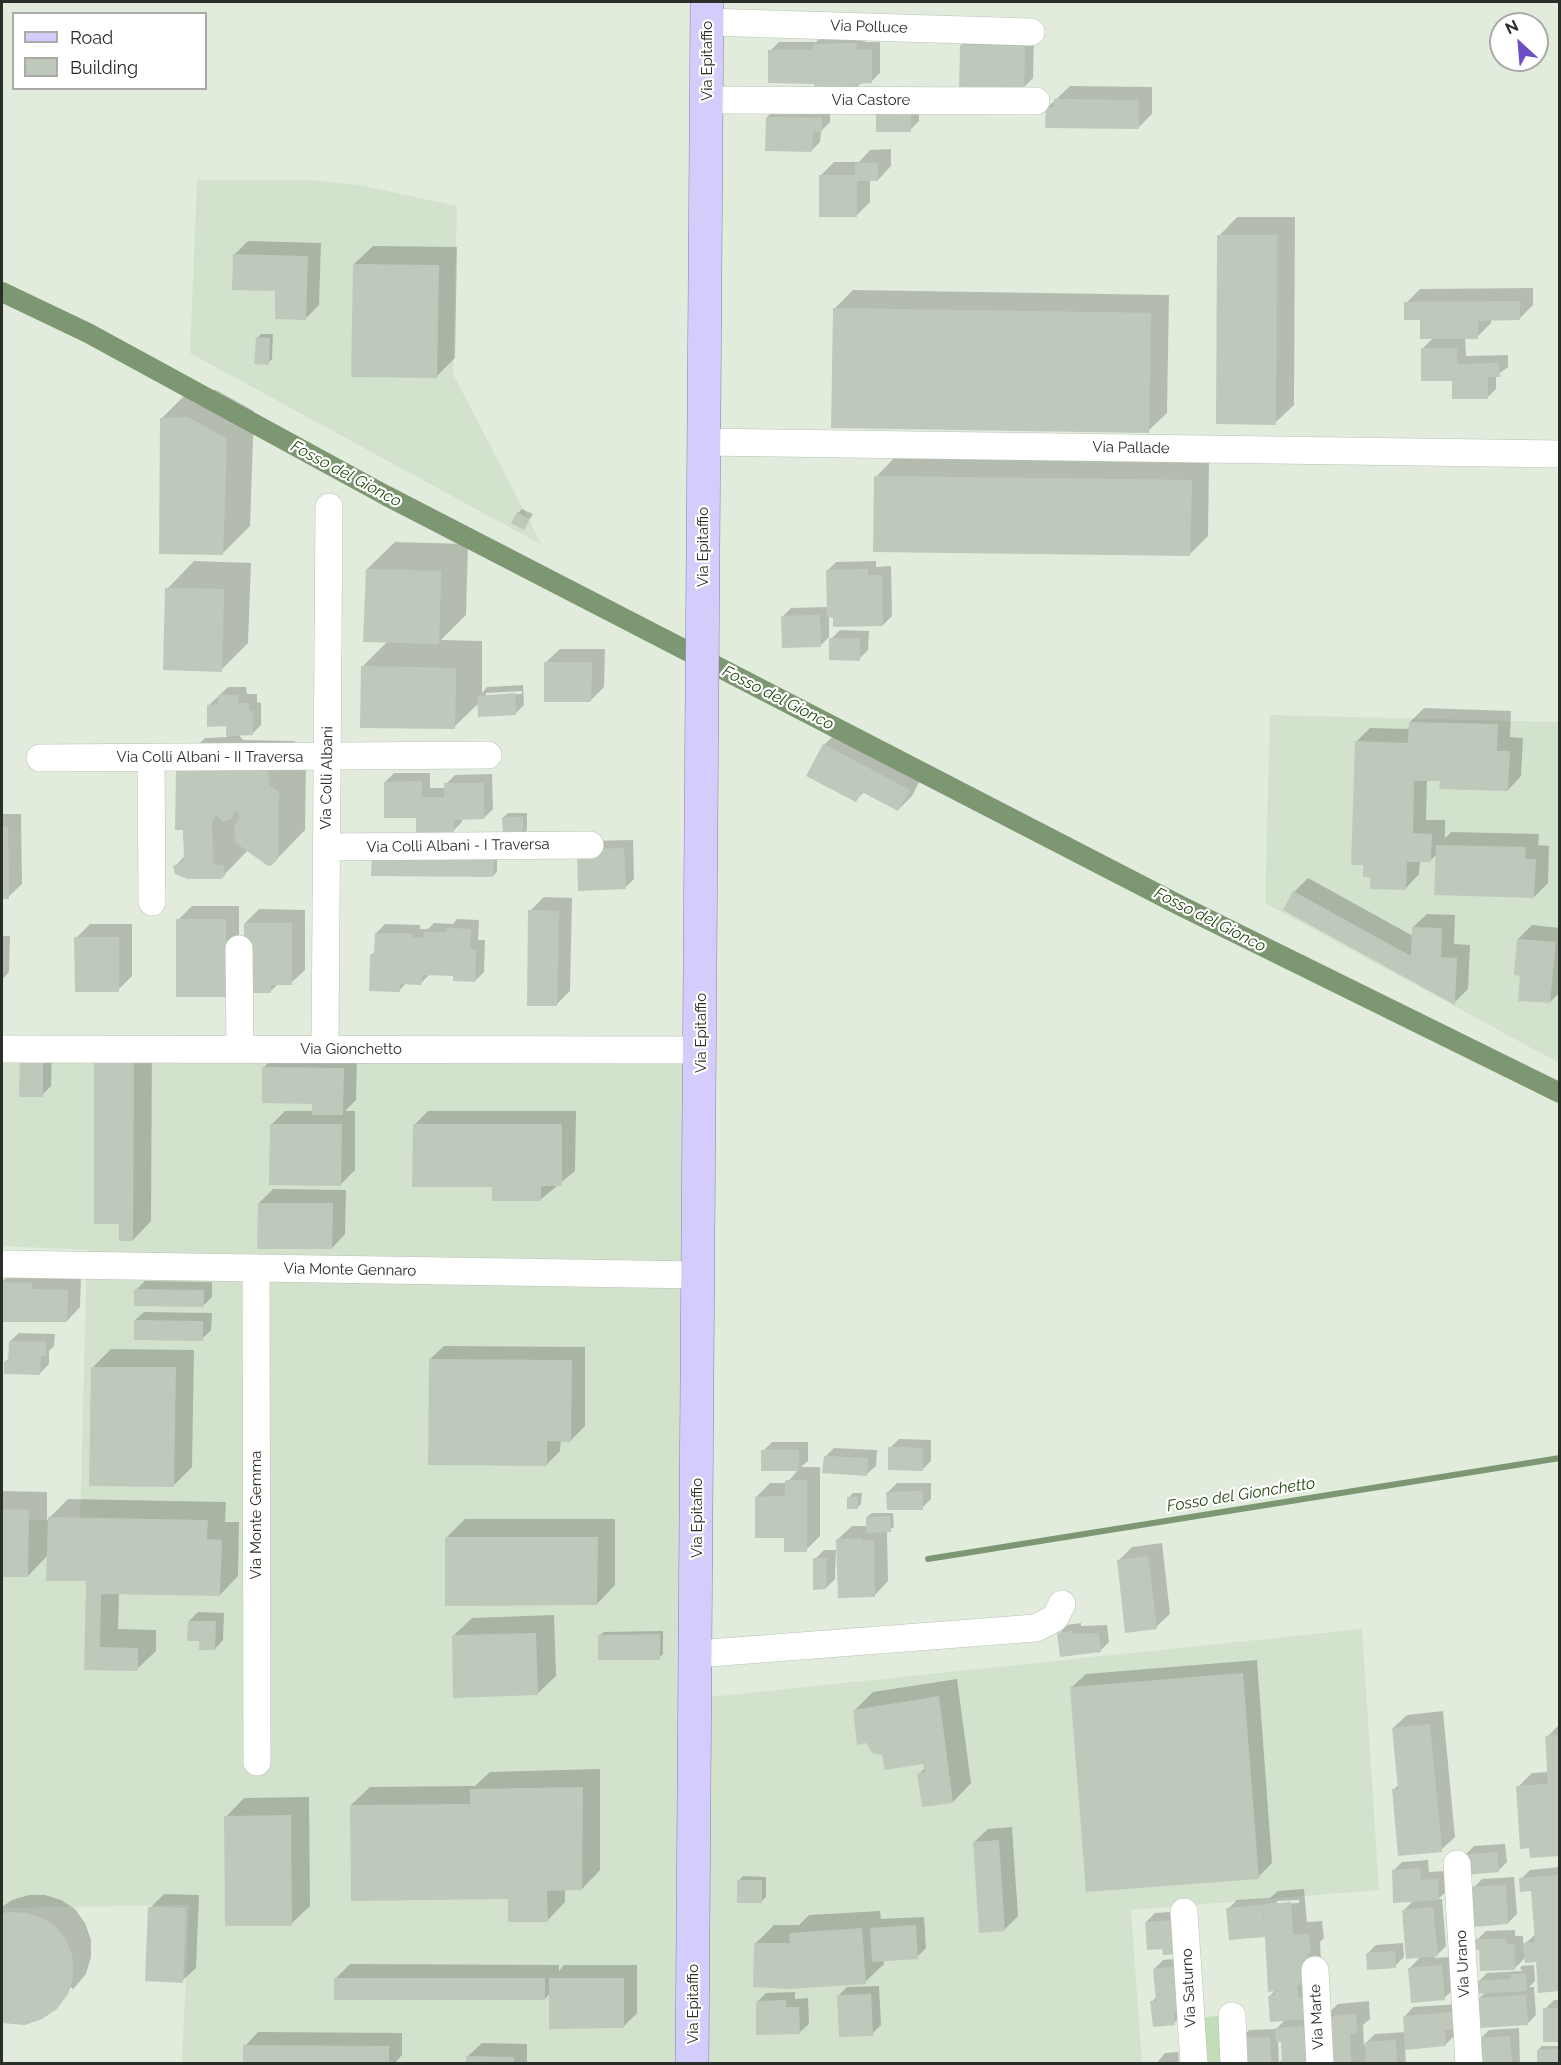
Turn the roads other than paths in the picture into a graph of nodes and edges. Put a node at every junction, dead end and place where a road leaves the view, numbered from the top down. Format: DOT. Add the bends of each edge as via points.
graph roads {
  1 [pos="707,12"];
  2 [pos="1031,32"];
  3 [pos="706,100"];
  4 [pos="1036,101"];
  5 [pos="703,442"];
  6 [pos="1560,454"];
  7 [pos="329,507"];
  8 [pos="488,755"];
  9 [pos="328,756"];
  10 [pos="151,757"];
  11 [pos="40,758"];
  12 [pos="590,845"];
  13 [pos="326,847"];
  14 [pos="152,902"];
  15 [pos="240,949"];
  16 [pos="2,1049"];
  17 [pos="240,1049"];
  18 [pos="325,1049"];
  19 [pos="701,1050"];
  20 [pos="2,1264"];
  21 [pos="256,1268"];
  22 [pos="699,1275"];
  23 [pos="1062,1604"];
  24 [pos="696,1654"];
  25 [pos="257,1762"];
  26 [pos="1457,1864"];
  27 [pos="1184,1912"];
  28 [pos="1315,1970"];
  29 [pos="1233,2016"];
  30 [pos="692,2064"];
  31 [pos="1194,2064"];
  32 [pos="1234,2064"];
  33 [pos="1320,2064"];
  34 [pos="1469,2064"];
  1 -- 2 [label="street, Via Polluce"];
  1 -- 3 [label="main road, Via Epitaffio"];
  3 -- 4 [label="street, Via Castore"];
  3 -- 5 [label="main road, Via Epitaffio"];
  5 -- 6 [label="street, Via Pallade"];
  5 -- 19 [label="main road, Via Epitaffio"];
  7 -- 9 [label="street, Via Colli Albani"];
  8 -- 9 [label="street, Via Colli Albani - II Traversa"];
  9 -- 10 [label="street, Via Colli Albani - II Traversa"];
  9 -- 13 [label="street, Via Colli Albani"];
  10 -- 11 [label="street, Via Colli Albani - II Traversa"];
  10 -- 14 [label="street"];
  12 -- 13 [label="street, Via Colli Albani - I Traversa"];
  13 -- 18 [label="street, Via Colli Albani"];
  15 -- 17 [label="street"];
  16 -- 17 [label="street, Via Gionchetto"];
  17 -- 18 [label="street, Via Gionchetto"];
  18 -- 19 [label="street, Via Gionchetto"];
  19 -- 22 [label="main road, Via Epitaffio"];
  20 -- 21 [label="street, Via Monte Gennaro"];
  21 -- 22 [label="street, Via Monte Gennaro"];
  21 -- 25 [label="street, Via Monte Gemma"];
  22 -- 24 [label="main road, Via Epitaffio"];
  23 -- 24 [label="street" via="1055,1618 1036,1628"];
  24 -- 30 [label="main road, Via Epitaffio"];
  26 -- 34 [label="street, Via Urano"];
  27 -- 31 [label="street, Via Saturno"];
  28 -- 33 [label="street, Via Marte"];
  29 -- 32 [label="street"];
}
